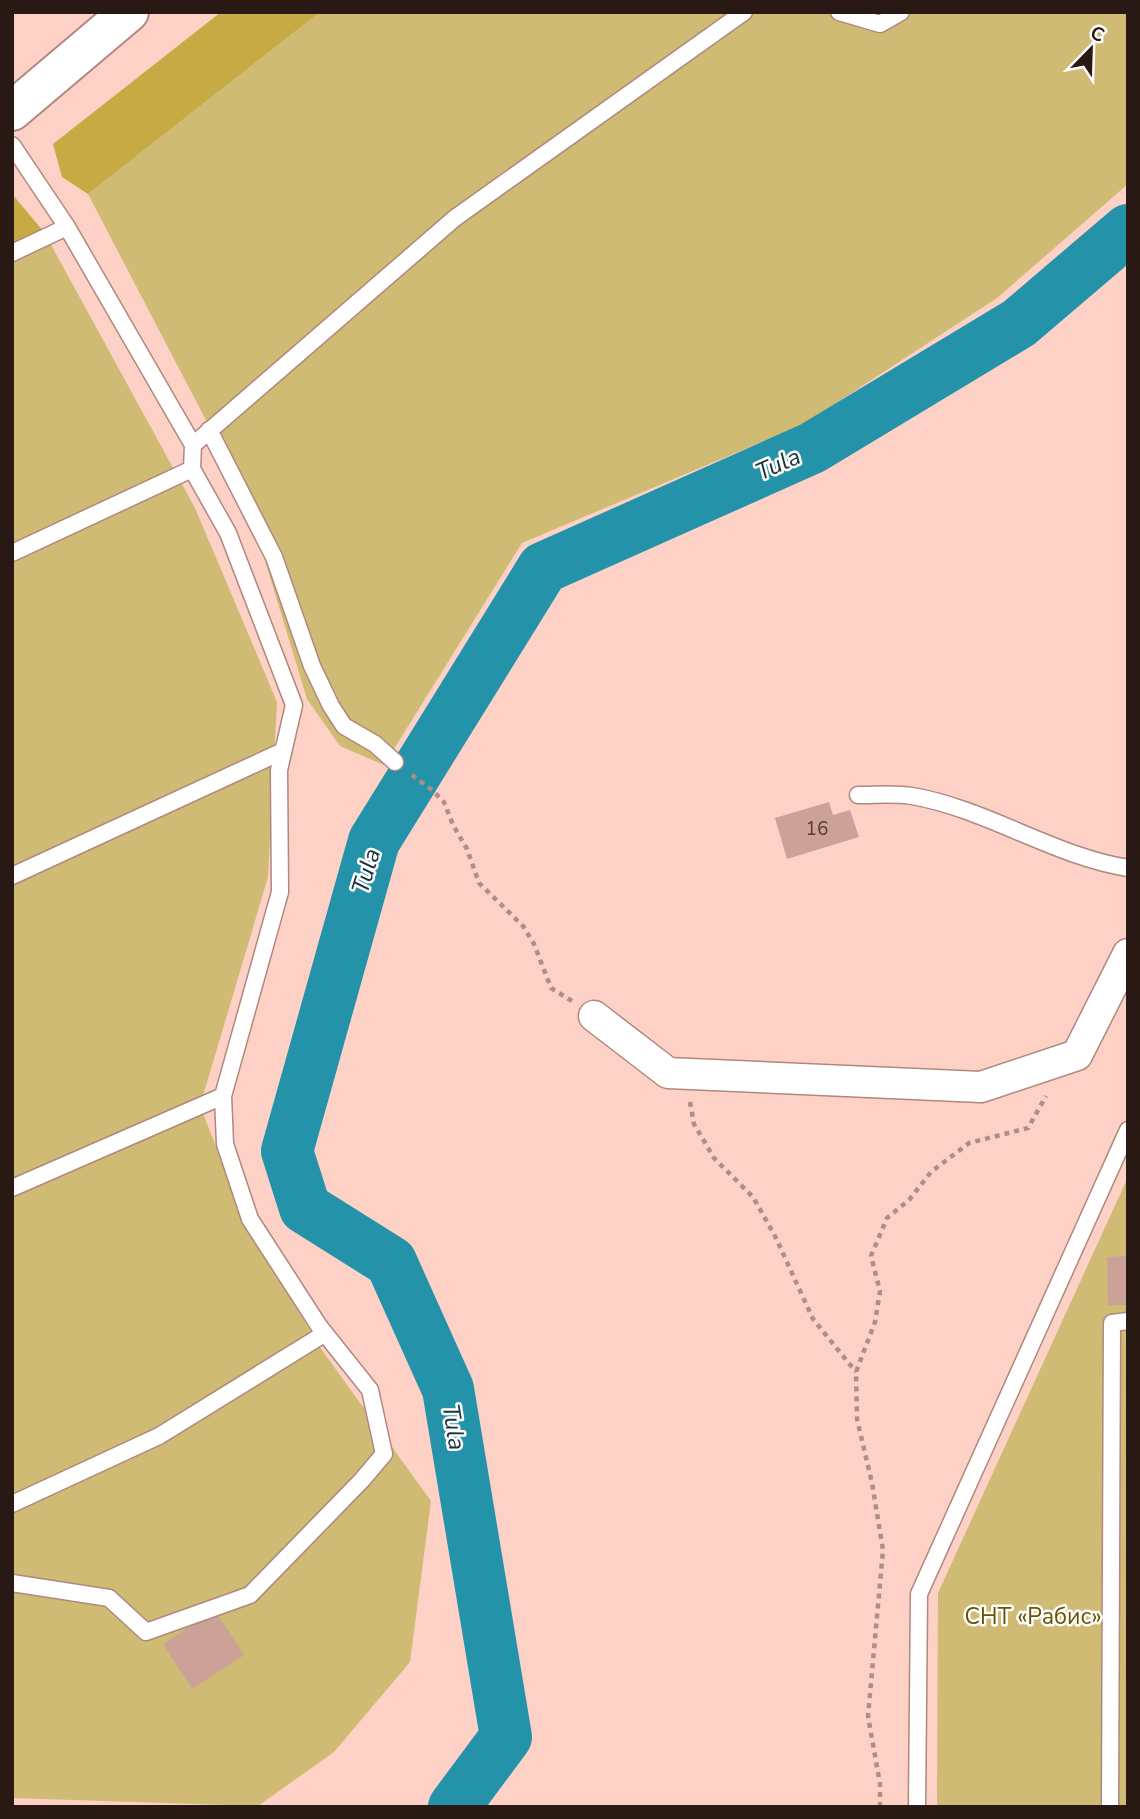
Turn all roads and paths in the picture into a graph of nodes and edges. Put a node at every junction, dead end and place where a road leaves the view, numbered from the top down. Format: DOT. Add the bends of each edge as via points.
graph roads {
  1 [pos="129,12"];
  2 [pos="744,12"];
  3 [pos="839,12"];
  4 [pos="901,12"];
  5 [pos="12,111"];
  6 [pos="12,145"];
  7 [pos="67,227"];
  8 [pos="12,253"];
  9 [pos="209,430"];
  10 [pos="193,445"];
  11 [pos="192,469"];
  12 [pos="12,553"];
  13 [pos="284,751"];
  14 [pos="395,762"];
  15 [pos="432,790"];
  16 [pos="858,795"];
  17 [pos="1128,869"];
  18 [pos="12,876"];
  19 [pos="1128,954"];
  20 [pos="594,1016"];
  21 [pos="1077,1055"];
  22 [pos="684,1073"];
  23 [pos="223,1096"];
  24 [pos="1128,1130"];
  25 [pos="12,1188"];
  26 [pos="1128,1321"];
  27 [pos="324,1334"];
  28 [pos="856,1372"];
  29 [pos="12,1504"];
  30 [pos="12,1583"];
  31 [pos="880,1807"];
  32 [pos="917,1807"];
  33 [pos="1110,1807"];
  1 -- 5 [label="highway"];
  2 -- 9 [label="lane" via="455,218"];
  3 -- 4 [label="lane" via="880,24"];
  6 -- 7 [label="lane"];
  7 -- 8 [label="lane"];
  7 -- 10 [label="lane"];
  9 -- 10 [label="lane"];
  9 -- 14 [label="lane" via="274,557 331,706 344,726"];
  10 -- 11 [label="lane"];
  11 -- 12 [label="lane"];
  11 -- 13 [label="lane" via="228,533 294,705"];
  13 -- 18 [label="lane"];
  13 -- 23 [label="lane" via="279,770 280,892"];
  15 -- 20 [label="path" via="444,802 479,883 523,926 534,944 551,988"];
  16 -- 17 [label="lane" via="909,795 939,802 1095,862"];
  19 -- 21 [label="street"];
  20 -- 22 [label="street" via="668,1073"];
  21 -- 22 [label="street" via="981,1087"];
  21 -- 28 [label="path" via="1049,1090 1028,1128 969,1143 931,1172 887,1218 871,1256 880,1291 875,1322"];
  22 -- 28 [label="path" via="694,1124 714,1158 753,1197 813,1319"];
  23 -- 25 [label="lane"];
  23 -- 27 [label="lane" via="225,1144 250,1219"];
  24 -- 32 [label="lane" via="919,1594"];
  26 -- 33 [label="lane" via="1112,1323"];
  27 -- 29 [label="lane" via="159,1436"];
  27 -- 30 [label="lane" via="369,1390 384,1454 250,1595 146,1632 109,1598"];
  28 -- 31 [label="path" via="857,1419 883,1550 868,1716"];
}
